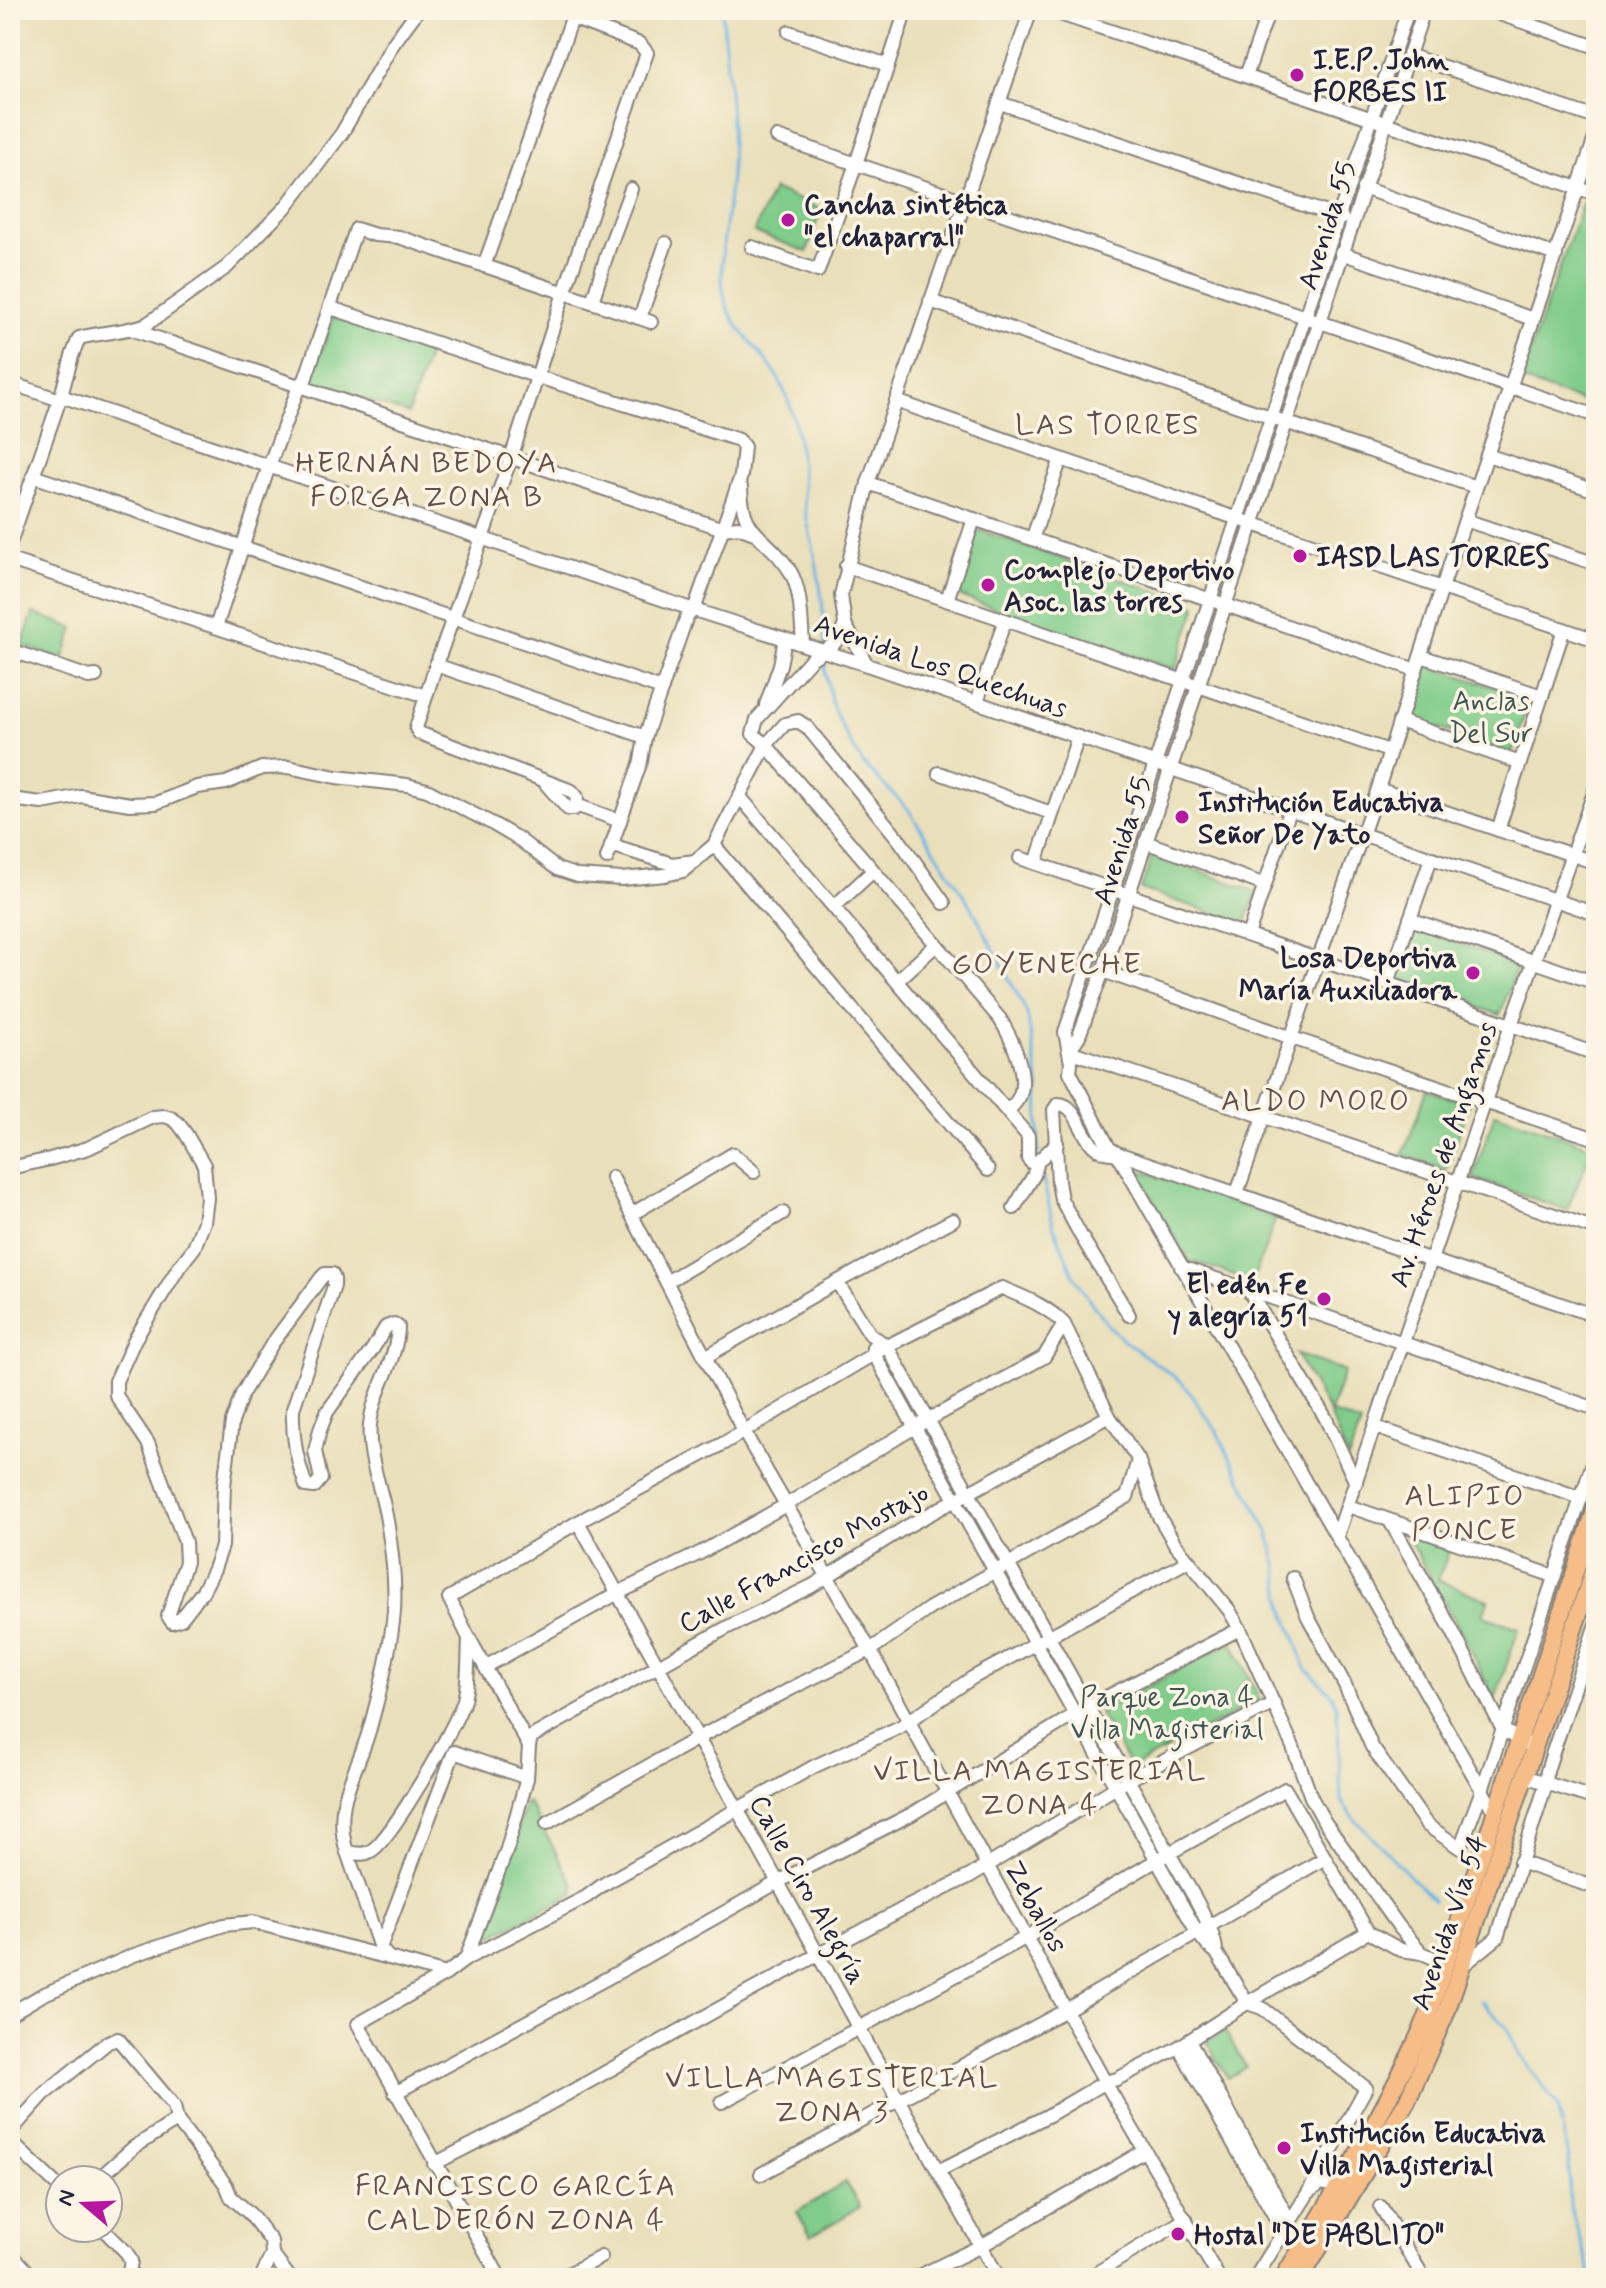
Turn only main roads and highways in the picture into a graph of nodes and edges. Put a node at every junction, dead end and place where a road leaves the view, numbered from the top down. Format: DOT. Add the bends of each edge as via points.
graph roads {
  1 [pos="1596,1508"];
  2 [pos="1596,1562"];
  3 [pos="1526,1744"];
  4 [pos="1453,1965"];
  5 [pos="1283,2278"];
  6 [pos="1301,2278"];
  1 -- 3 [label="main road, Avenida Vía 54"];
  2 -- 3 [label="main road, Avenida Vía 54"];
  3 -- 4 [label="main road, Avenida Vía 54" via="1495,1813"];
  3 -- 4 [label="main road, Avenida Vía 54" via="1524,1776"];
  4 -- 5 [label="main road, Avenida Vía 54" via="1384,2109"];
  4 -- 6 [label="main road, Avenida Vía 54" via="1446,2013 1407,2101"];
}
